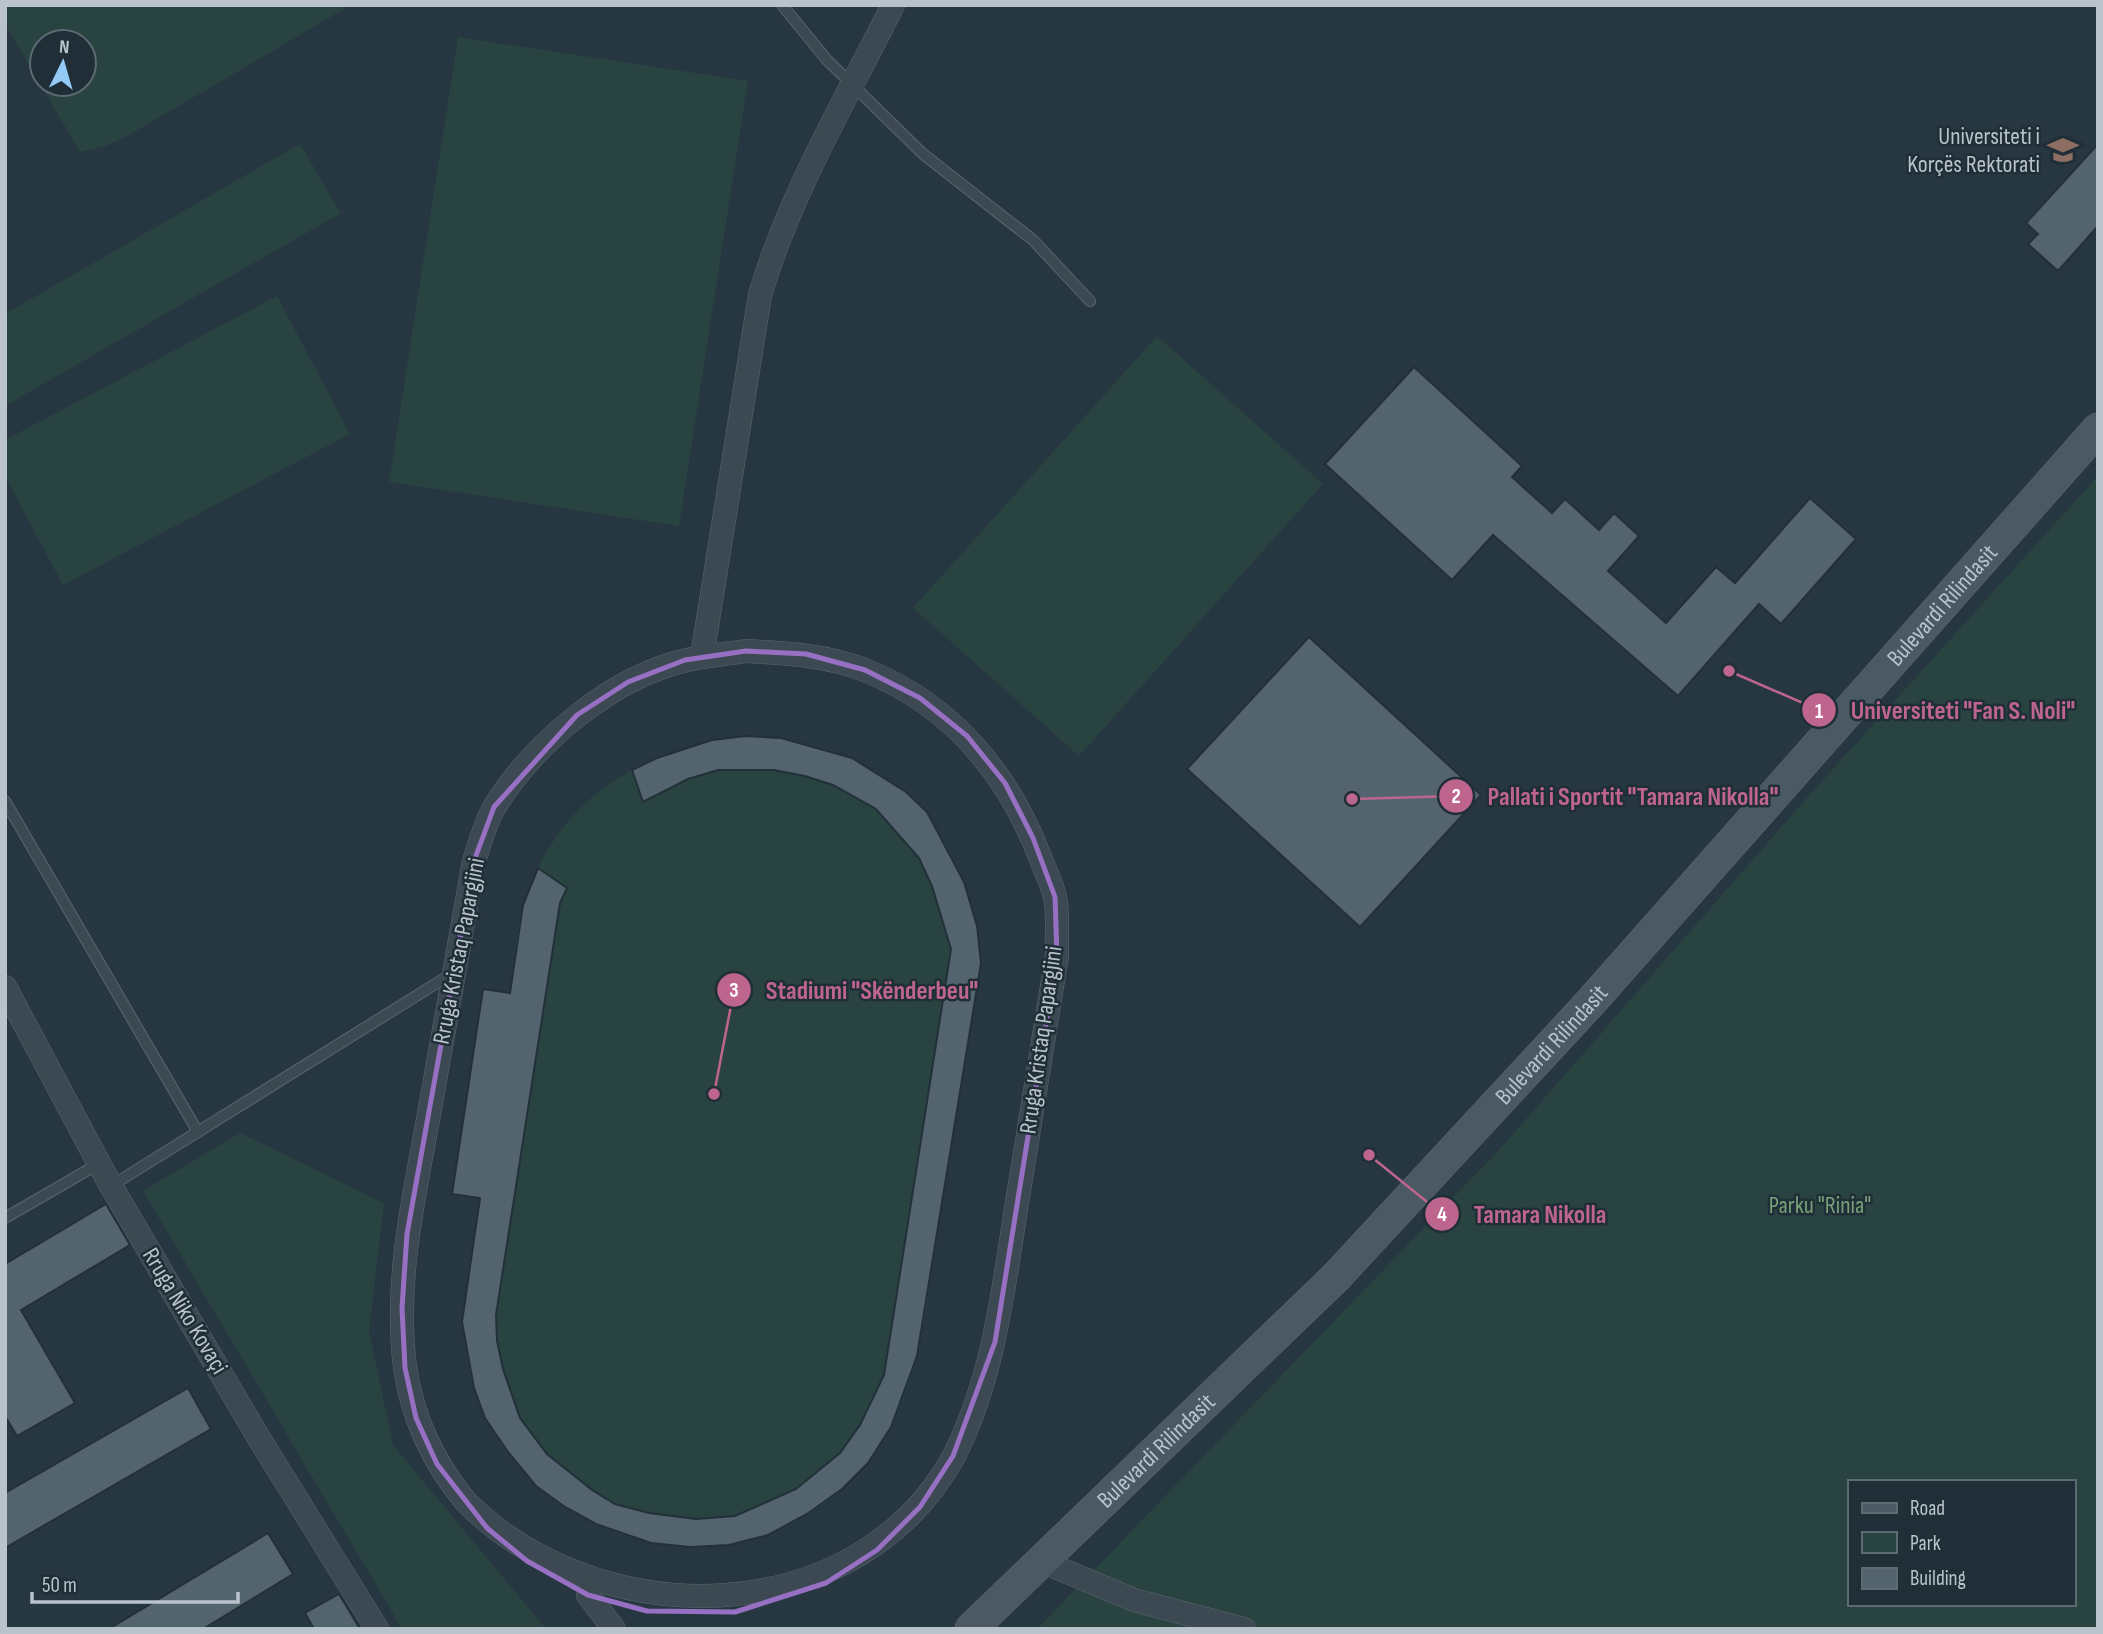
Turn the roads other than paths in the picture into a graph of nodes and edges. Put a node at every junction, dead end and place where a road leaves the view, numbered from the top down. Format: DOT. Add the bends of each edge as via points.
graph roads {
  1 [pos="782,5"];
  2 [pos="893,5"];
  3 [pos="853,85"];
  4 [pos="1090,301"];
  5 [pos="2098,429"];
  6 [pos="702,657"];
  7 [pos="5,801"];
  8 [pos="454,972"];
  9 [pos="5,987"];
  10 [pos="198,1132"];
  11 [pos="100,1163"];
  12 [pos="111,1186"];
  13 [pos="5,1217"];
  14 [pos="1041,1561"];
  15 [pos="589,1595"];
  16 [pos="1235,1627"];
  17 [pos="377,1629"];
  18 [pos="614,1629"];
  19 [pos="971,1629"];
  1 -- 3 [label="lane"];
  2 -- 3 [label="street"];
  3 -- 4 [label="lane" via="923,154 1033,240"];
  3 -- 6 [label="street" via="794,201 760,295"];
  5 -- 14 [label="main road, Bulevardi Rilindasit" via="1597,995 1337,1276"];
  6 -- 8 [label="street, Rruga Kristaq Papargjini" via="628,682 577,715 494,807 474,861"];
  6 -- 15 [label="street, Rruga Kristaq Papargjini" via="746,651 806,654 865,670 920,698 967,736 1005,783 1033,838 1055,897 1057,956 995,1342 953,1456 920,1507 877,1550 826,1583 769,1605 730,1615 648,1611"];
  7 -- 10 [label="lane"];
  8 -- 10 [label="lane"];
  8 -- 15 [label="street, Rruga Kristaq Papargjini" via="407,1234 402,1308 405,1368 416,1418 437,1464 464,1500 487,1528 527,1561"];
  9 -- 11 [label="street, Rruga Niko Kovaçi"];
  10 -- 12 [label="lane"];
  11 -- 12 [label="street, Rruga Niko Kovaçi"];
  11 -- 13 [label="lane"];
  12 -- 17 [label="street, Rruga Niko Kovaçi"];
  14 -- 16 [label="street" via="1134,1600"];
  14 -- 19 [label="main road, Bulevardi Rilindasit"];
  15 -- 18 [label="street, Rruga Kristaq Papargjini"];
}
